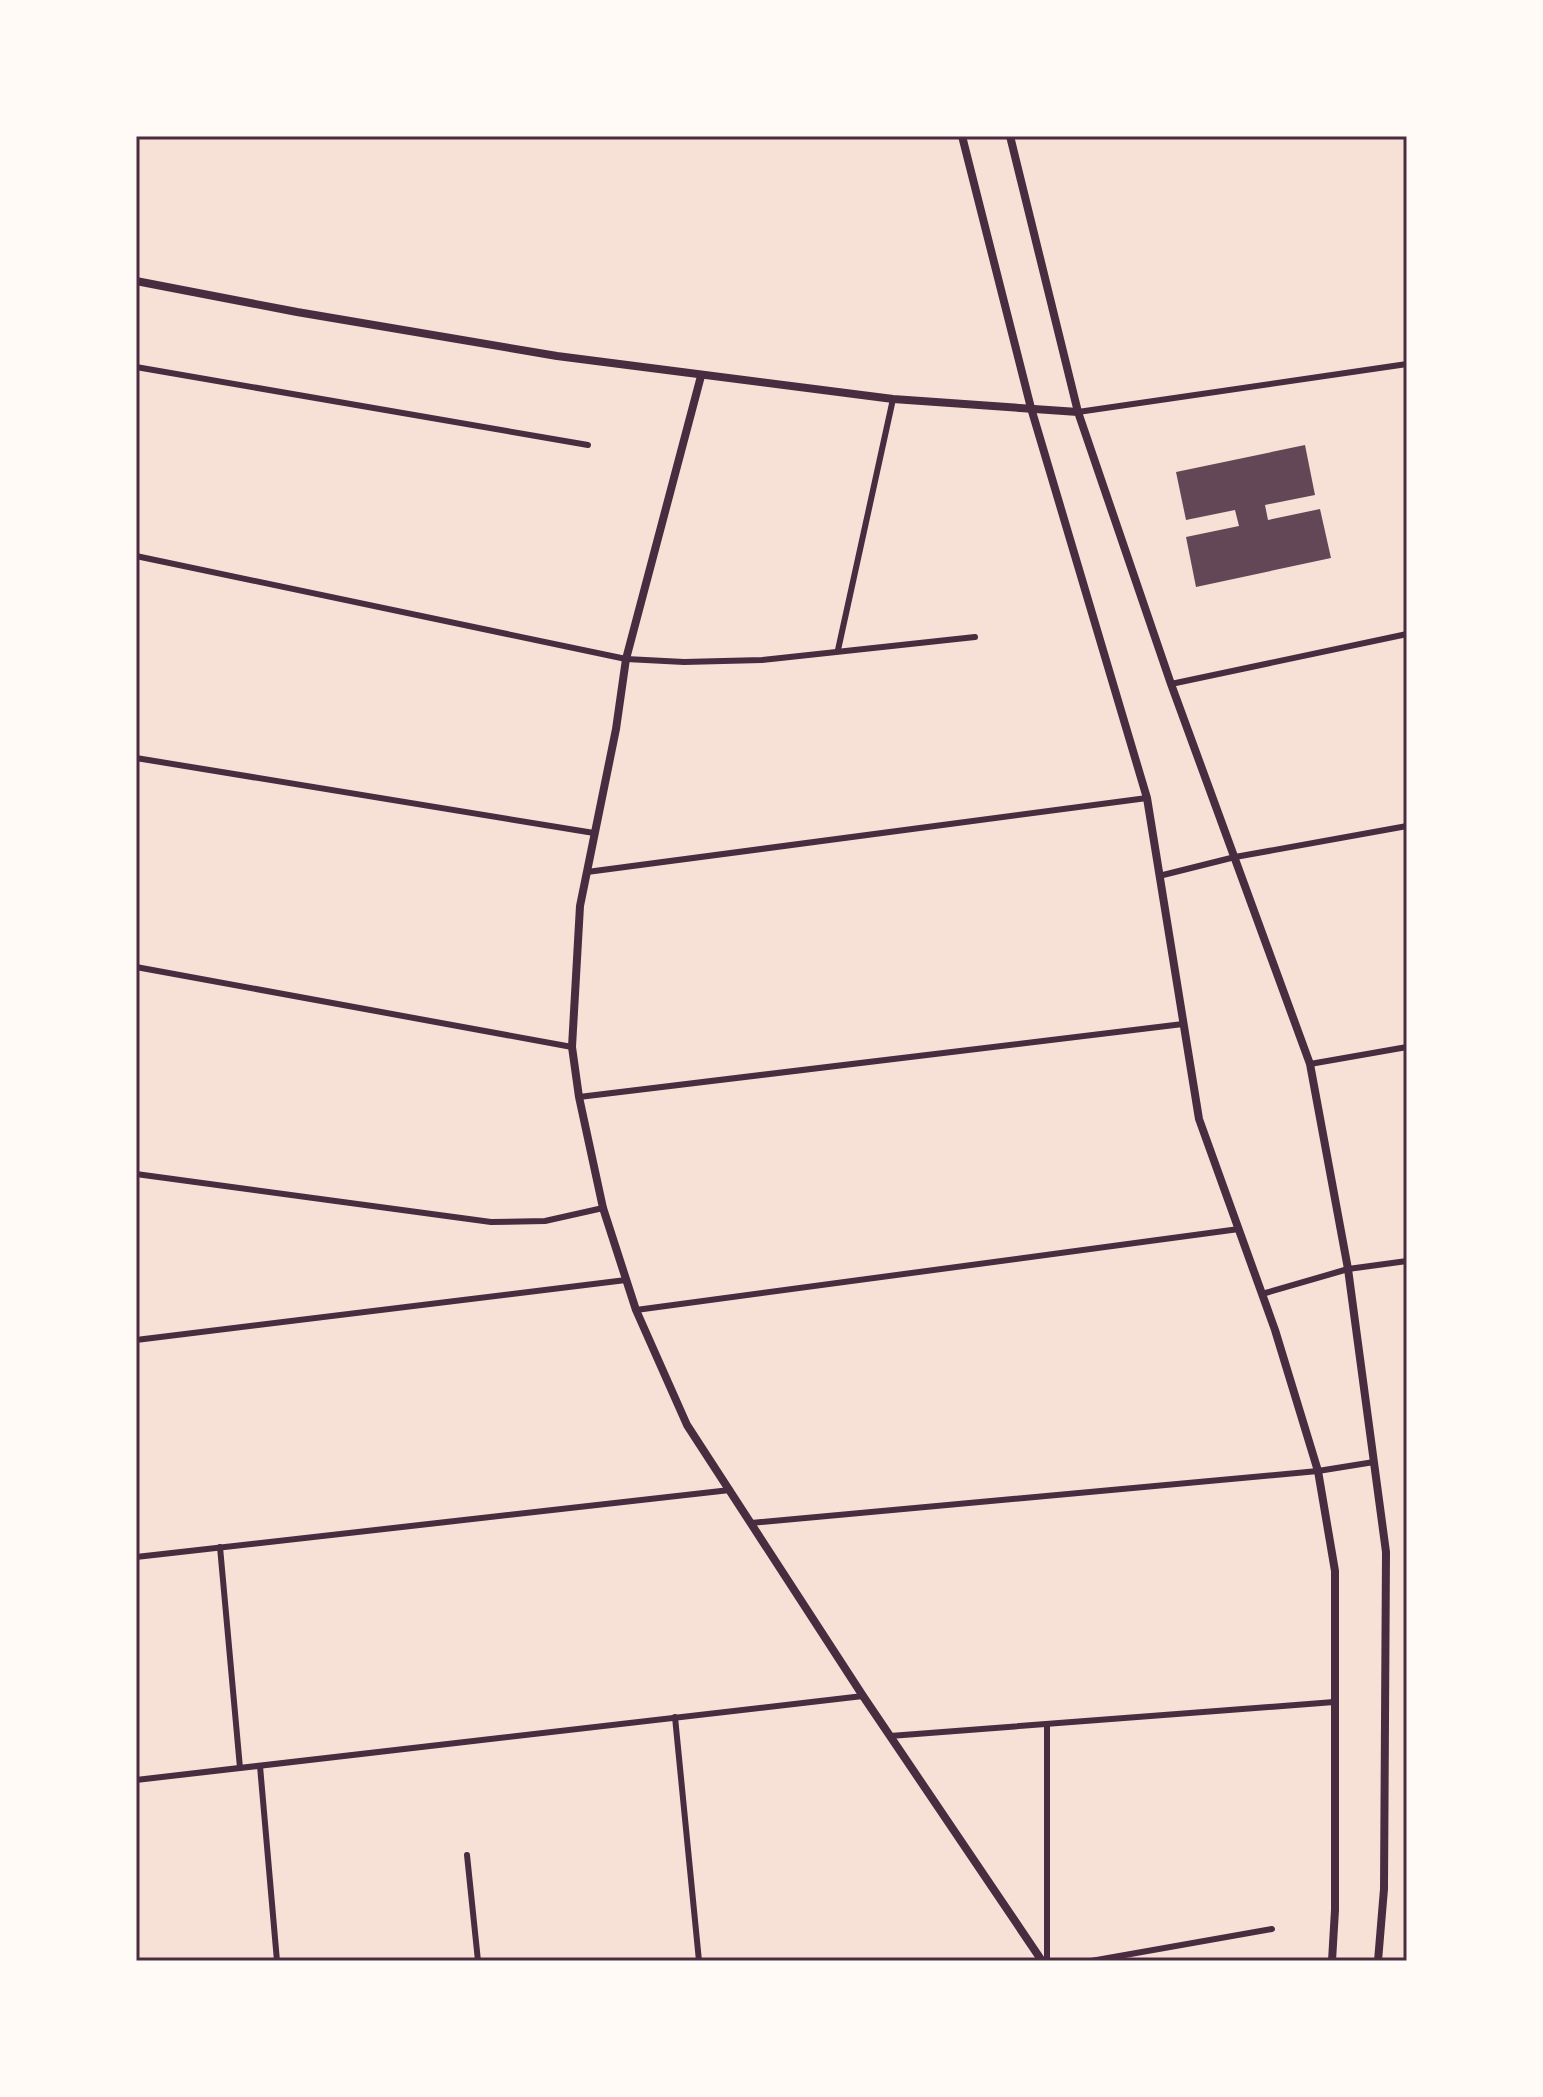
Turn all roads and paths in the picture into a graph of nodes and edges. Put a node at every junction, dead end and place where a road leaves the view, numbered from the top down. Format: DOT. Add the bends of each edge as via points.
graph roads {
  1 [pos="962,136"];
  2 [pos="1010,136"];
  3 [pos="136,281"];
  4 [pos="1407,364"];
  5 [pos="136,367"];
  6 [pos="701,376"];
  7 [pos="893,399"];
  8 [pos="1031,408"];
  9 [pos="1078,412"];
  10 [pos="588,445"];
  11 [pos="136,556"];
  12 [pos="1407,634"];
  13 [pos="975,637"];
  14 [pos="838,650"];
  15 [pos="626,659"];
  16 [pos="1171,684"];
  17 [pos="136,758"];
  18 [pos="1147,798"];
  19 [pos="1407,826"];
  20 [pos="594,833"];
  21 [pos="1235,857"];
  22 [pos="587,872"];
  23 [pos="1159,876"];
  24 [pos="136,967"];
  25 [pos="1183,1024"];
  26 [pos="572,1047"];
  27 [pos="1407,1047"];
  28 [pos="1310,1064"];
  29 [pos="579,1097"];
  30 [pos="136,1174"];
  31 [pos="603,1208"];
  32 [pos="1239,1229"];
  33 [pos="1407,1261"];
  34 [pos="1348,1269"];
  35 [pos="626,1280"];
  36 [pos="1262,1294"];
  37 [pos="636,1310"];
  38 [pos="136,1340"];
  39 [pos="1374,1462"];
  40 [pos="1318,1471"];
  41 [pos="730,1490"];
  42 [pos="751,1523"];
  43 [pos="220,1547"];
  44 [pos="136,1557"];
  45 [pos="863,1696"];
  46 [pos="1334,1702"];
  47 [pos="675,1717"];
  48 [pos="1047,1724"];
  49 [pos="890,1736"];
  50 [pos="260,1766"];
  51 [pos="240,1768"];
  52 [pos="136,1780"];
  53 [pos="467,1855"];
  54 [pos="1272,1929"];
  55 [pos="277,1961"];
  56 [pos="478,1961"];
  57 [pos="699,1961"];
  58 [pos="1044,1961"];
  59 [pos="1091,1961"];
  60 [pos="1332,1961"];
  61 [pos="1378,1961"];
  1 -- 8 [label="street"];
  2 -- 9 [label="street"];
  3 -- 6 [label="street" via="526,351"];
  4 -- 9 [label="lane"];
  5 -- 10 [label="lane"];
  6 -- 7 [label="street"];
  6 -- 15 [label="street"];
  7 -- 8 [label="street"];
  7 -- 14 [label="lane"];
  8 -- 9 [label="street"];
  8 -- 18 [label="street"];
  9 -- 16 [label="street"];
  11 -- 15 [label="lane"];
  12 -- 16 [label="lane"];
  13 -- 14 [label="lane"];
  14 -- 15 [label="lane" via="762,660"];
  15 -- 20 [label="street"];
  16 -- 21 [label="street"];
  17 -- 20 [label="lane"];
  18 -- 22 [label="lane"];
  18 -- 23 [label="street"];
  19 -- 21 [label="lane"];
  20 -- 22 [label="street"];
  21 -- 23 [label="lane"];
  21 -- 28 [label="street"];
  22 -- 26 [label="street" via="580,906"];
  23 -- 25 [label="street"];
  24 -- 26 [label="lane"];
  25 -- 29 [label="lane"];
  25 -- 32 [label="street" via="1199,1119"];
  26 -- 29 [label="street"];
  27 -- 28 [label="lane"];
  28 -- 34 [label="street"];
  29 -- 31 [label="street"];
  30 -- 31 [label="lane" via="491,1222 545,1221"];
  31 -- 35 [label="street"];
  32 -- 36 [label="street"];
  32 -- 37 [label="lane"];
  33 -- 34 [label="lane"];
  34 -- 36 [label="lane"];
  34 -- 39 [label="street"];
  35 -- 37 [label="street"];
  35 -- 38 [label="lane"];
  36 -- 40 [label="street"];
  37 -- 41 [label="street" via="687,1425"];
  39 -- 40 [label="lane"];
  39 -- 61 [label="street" via="1386,1552 1384,1889"];
  40 -- 42 [label="lane"];
  40 -- 46 [label="street" via="1335,1571"];
  41 -- 42 [label="street"];
  41 -- 43 [label="lane"];
  42 -- 45 [label="street"];
  43 -- 44 [label="lane"];
  43 -- 51 [label="lane"];
  45 -- 47 [label="lane"];
  45 -- 49 [label="street"];
  46 -- 48 [label="lane"];
  46 -- 60 [label="street"];
  47 -- 50 [label="lane"];
  47 -- 57 [label="lane"];
  48 -- 49 [label="lane"];
  48 -- 58 [label="lane"];
  49 -- 58 [label="street"];
  50 -- 51 [label="lane"];
  50 -- 55 [label="lane"];
  51 -- 52 [label="lane"];
  53 -- 56 [label="lane"];
  54 -- 59 [label="lane"];
}
